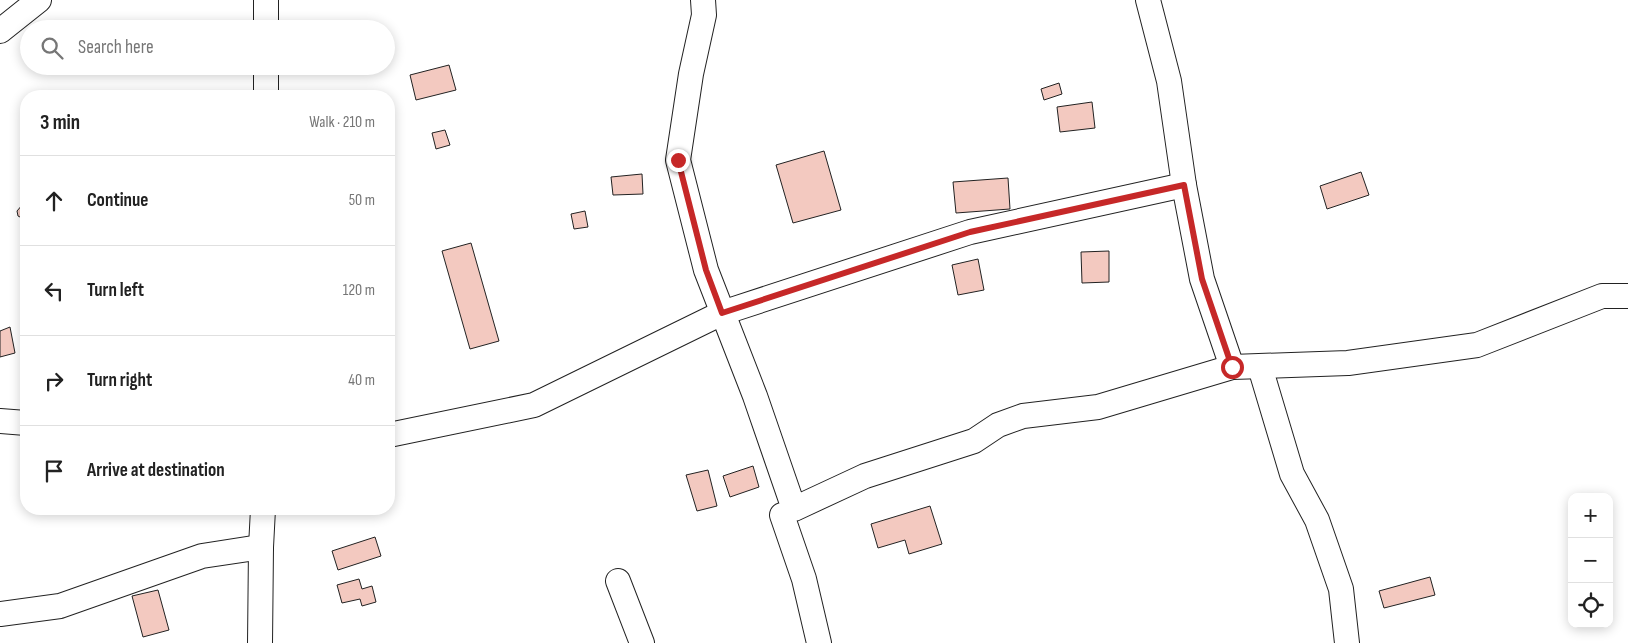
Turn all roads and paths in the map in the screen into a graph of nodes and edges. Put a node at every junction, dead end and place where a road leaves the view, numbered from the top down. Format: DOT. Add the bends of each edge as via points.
graph roads {
  1 [pos="39,0"];
  2 [pos="266,0"];
  3 [pos="703,0"];
  4 [pos="1148,0"];
  5 [pos="266,20"];
  6 [pos="0,31"];
  7 [pos="266,75"];
  8 [pos="266,90"];
  9 [pos="1184,185"];
  10 [pos="1628,296"];
  11 [pos="722,313"];
  12 [pos="1232,367"];
  13 [pos="1260,367"];
  14 [pos="0,421"];
  15 [pos="20,423"];
  16 [pos="395,434"];
  17 [pos="263,515"];
  18 [pos="782,515"];
  19 [pos="261,547"];
  20 [pos="618,581"];
  21 [pos="0,614"];
  22 [pos="260,643"];
  23 [pos="642,643"];
  24 [pos="820,643"];
  25 [pos="1347,643"];
  1 -- 6 [label="street"];
  2 -- 5 [label="street"];
  3 -- 11 [label="street" via="704,15 678,160 706,270"];
  4 -- 9 [label="street" via="1169,81"];
  7 -- 8 [label="street"];
  9 -- 11 [label="street" via="970,232"];
  9 -- 12 [label="street" via="1202,279"];
  10 -- 13 [label="street" via="1602,296 1477,344 1348,363"];
  11 -- 12 [label="street" via="794,509 865,476 974,441 998,425 1024,416 1098,407"];
  11 -- 16 [label="street" via="534,405"];
  12 -- 13 [label="street"];
  13 -- 25 [label="street" via="1292,474 1317,520 1342,589"];
  14 -- 15 [label="street"];
  17 -- 19 [label="street"];
  18 -- 24 [label="street" via="804,579"];
  19 -- 21 [label="street" via="202,556 60,606"];
  19 -- 22 [label="street"];
  20 -- 23 [label="street"];
}
